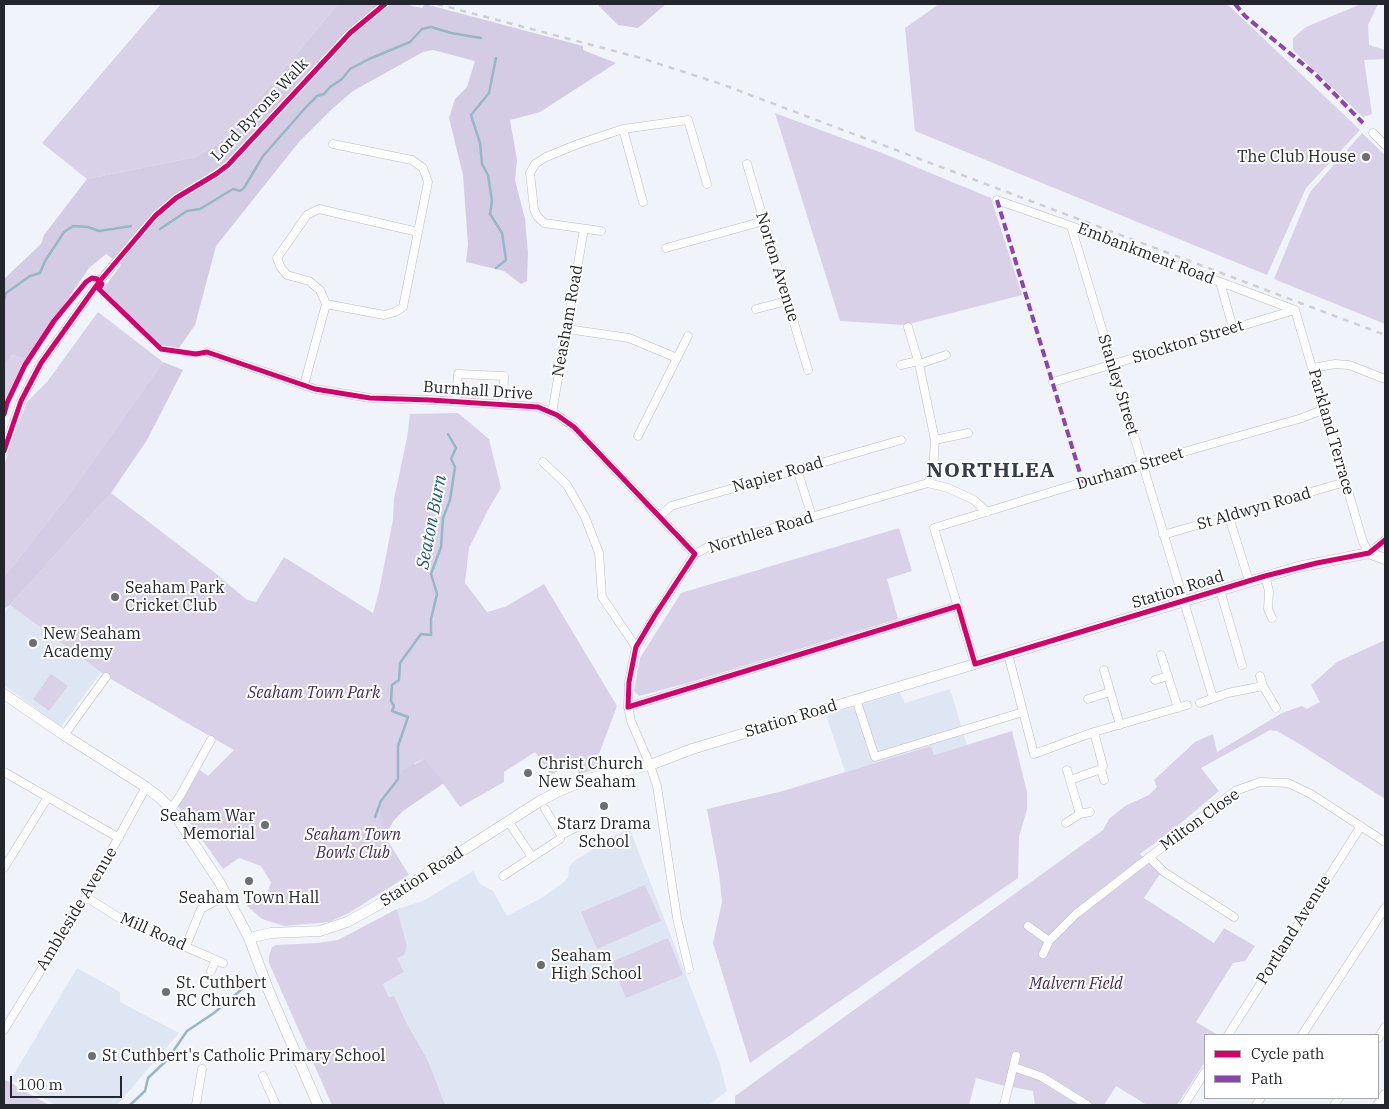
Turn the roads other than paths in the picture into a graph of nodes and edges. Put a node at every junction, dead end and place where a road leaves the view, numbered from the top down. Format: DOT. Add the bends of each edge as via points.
graph roads {
  1 [pos="385,4"];
  2 [pos="623,129"];
  3 [pos="1373,133"];
  4 [pos="333,144"];
  5 [pos="1385,145"];
  6 [pos="746,164"];
  7 [pos="707,184"];
  8 [pos="997,200"];
  9 [pos="643,202"];
  10 [pos="764,221"];
  11 [pos="1071,226"];
  12 [pos="584,229"];
  13 [pos="601,231"];
  14 [pos="418,232"];
  15 [pos="666,248"];
  16 [pos="1220,282"];
  17 [pos="787,301"];
  18 [pos="326,304"];
  19 [pos="756,309"];
  20 [pos="1295,310"];
  21 [pos="908,327"];
  22 [pos="1234,328"];
  23 [pos="567,330"];
  24 [pos="688,336"];
  25 [pos="207,352"];
  26 [pos="946,355"];
  27 [pos="677,358"];
  28 [pos="918,362"];
  29 [pos="1112,364"];
  30 [pos="900,365"];
  31 [pos="1312,368"];
  32 [pos="808,370"];
  33 [pos="1385,379"];
  34 [pos="1053,382"];
  35 [pos="304,385"];
  36 [pos="456,401"];
  37 [pos="503,404"];
  38 [pos="1325,409"];
  39 [pos="552,413"];
  40 [pos="968,434"];
  41 [pos="638,436"];
  42 [pos="901,440"];
  43 [pos="935,440"];
  44 [pos="4,451"];
  45 [pos="544,462"];
  46 [pos="1142,464"];
  47 [pos="797,469"];
  48 [pos="1345,482"];
  49 [pos="928,483"];
  50 [pos="988,512"];
  51 [pos="812,516"];
  52 [pos="659,517"];
  53 [pos="1229,517"];
  54 [pos="1163,535"];
  55 [pos="1385,540"];
  56 [pos="1369,553"];
  57 [pos="695,554"];
  58 [pos="1385,559"];
  59 [pos="1265,576"];
  60 [pos="1249,581"];
  61 [pos="1220,590"];
  62 [pos="1183,602"];
  63 [pos="958,606"];
  64 [pos="1272,618"];
  65 [pos="636,647"];
  66 [pos="1008,654"];
  67 [pos="1161,655"];
  68 [pos="975,664"];
  69 [pos="1242,665"];
  70 [pos="1104,670"];
  71 [pos="1168,676"];
  72 [pos="1260,676"];
  73 [pos="106,678"];
  74 [pos="1155,680"];
  75 [pos="1263,686"];
  76 [pos="1110,692"];
  77 [pos="4,694"];
  78 [pos="1213,698"];
  79 [pos="856,699"];
  80 [pos="1088,699"];
  81 [pos="1200,703"];
  82 [pos="1187,705"];
  83 [pos="628,707"];
  84 [pos="1178,708"];
  85 [pos="1276,708"];
  86 [pos="1023,712"];
  87 [pos="1120,725"];
  88 [pos="1094,732"];
  89 [pos="64,735"];
  90 [pos="211,740"];
  91 [pos="650,764"];
  92 [pos="1101,769"];
  93 [pos="1067,770"];
  94 [pos="4,772"];
  95 [pos="1070,780"];
  96 [pos="1104,780"];
  97 [pos="146,787"];
  98 [pos="48,797"];
  99 [pos="171,809"];
  100 [pos="544,809"];
  101 [pos="1090,812"];
  102 [pos="1080,814"];
  103 [pos="508,821"];
  104 [pos="1066,823"];
  105 [pos="583,824"];
  106 [pos="1361,826"];
  107 [pos="561,835"];
  108 [pos="119,838"];
  109 [pos="1385,842"];
  110 [pos="532,857"];
  111 [pos="1149,857"];
  112 [pos="4,868"];
  113 [pos="503,876"];
  114 [pos="226,895"];
  115 [pos="86,897"];
  116 [pos="1385,908"];
  117 [pos="1234,917"];
  118 [pos="1028,926"];
  119 [pos="280,933"];
  120 [pos="249,938"];
  121 [pos="1049,942"];
  122 [pos="186,946"];
  123 [pos="253,951"];
  124 [pos="1043,954"];
  125 [pos="689,969"];
  126 [pos="211,971"];
  127 [pos="4,1030"];
  128 [pos="1229,1034"];
  129 [pos="1303,1034"];
  130 [pos="1016,1056"];
  131 [pos="1014,1067"];
  132 [pos="202,1069"];
  133 [pos="1204,1074"];
  134 [pos="262,1076"];
  135 [pos="1385,1095"];
  136 [pos="196,1105"];
  137 [pos="276,1105"];
  138 [pos="318,1105"];
  139 [pos="1004,1105"];
  140 [pos="1087,1105"];
  141 [pos="1184,1105"];
  142 [pos="1378,1105"];
  1 -- 44 [label="street, Lord Byrons Walk" via="350,33 240,154 164,208 99,282 41,363 21,401"];
  2 -- 7 [label="street" via="688,120"];
  2 -- 9 [label="street"];
  2 -- 12 [label="street" via="546,156 535,164 530,173 537,216 544,223"];
  3 -- 5 [label="street"];
  4 -- 14 [label="street" via="412,160 423,168 428,182"];
  6 -- 10 [label="street, Norton Avenue"];
  8 -- 11 [label="street, Embankment Road"];
  10 -- 15 [label="street"];
  10 -- 17 [label="street, Norton Avenue"];
  11 -- 16 [label="street, Embankment Road"];
  11 -- 29 [label="street, Stanley Street"];
  12 -- 13 [label="street"];
  12 -- 23 [label="street, Neasham Road"];
  14 -- 18 [label="street" via="403,307 384,315"];
  14 -- 18 [label="street" via="319,209 307,215 277,258 287,275 309,281 320,290"];
  16 -- 20 [label="street, Embankment Road"];
  16 -- 22 [label="street"];
  17 -- 19 [label="street"];
  17 -- 32 [label="street, Norton Avenue"];
  18 -- 35 [label="street"];
  20 -- 22 [label="street, Stockton Street"];
  20 -- 31 [label="street, Parkland Terrace"];
  21 -- 28 [label="street"];
  22 -- 29 [label="street, Stockton Street"];
  23 -- 27 [label="street" via="629,338"];
  23 -- 39 [label="street, Neasham Road"];
  24 -- 27 [label="street"];
  25 -- 35 [label="street, Burnhall Drive"];
  26 -- 28 [label="street"];
  27 -- 41 [label="street"];
  28 -- 30 [label="street"];
  28 -- 43 [label="street"];
  29 -- 34 [label="street, Stockton Street"];
  29 -- 46 [label="street, Stanley Street"];
  31 -- 33 [label="street" via="1349,365"];
  31 -- 38 [label="street, Parkland Terrace"];
  35 -- 36 [label="street, Burnhall Drive" via="370,398"];
  36 -- 37 [label="street, Burnhall Drive"];
  36 -- 37 [label="street" via="458,374 504,376"];
  37 -- 39 [label="street, Burnhall Drive" via="538,407"];
  38 -- 46 [label="street, Durham Street"];
  38 -- 48 [label="street, Parkland Terrace"];
  39 -- 52 [label="street, Burnhall Drive" via="574,427"];
  40 -- 43 [label="street"];
  42 -- 47 [label="street, Napier Road"];
  43 -- 49 [label="street" via="933,470"];
  45 -- 65 [label="street" via="567,485 585,517 599,553 602,597"];
  46 -- 50 [label="street, Durham Street"];
  46 -- 54 [label="street, Stanley Street"];
  47 -- 51 [label="street"];
  47 -- 52 [label="street, Napier Road" via="671,506"];
  48 -- 53 [label="street, St Aldwyn Road"];
  48 -- 56 [label="street, Parkland Terrace"];
  49 -- 50 [label="street" via="974,500"];
  49 -- 51 [label="street, Northlea Road"];
  50 -- 63 [label="street, Durham Street" via="934,528"];
  51 -- 57 [label="street, Northlea Road" via="708,547"];
  52 -- 57 [label="street, Burnhall Drive"];
  53 -- 54 [label="street, St Aldwyn Road"];
  53 -- 60 [label="street"];
  54 -- 62 [label="street, Stanley Street"];
  55 -- 56 [label="street, Station Road"];
  56 -- 58 [label="main road"];
  56 -- 59 [label="main road, Station Road"];
  57 -- 65 [label="street, Northlea Road"];
  59 -- 60 [label="main road, Station Road"];
  59 -- 64 [label="street"];
  60 -- 61 [label="main road, Station Road"];
  61 -- 62 [label="main road, Station Road"];
  61 -- 69 [label="street"];
  62 -- 66 [label="main road, Station Road"];
  62 -- 78 [label="street, Stanley Street"];
  63 -- 68 [label="street"];
  63 -- 83 [label="street"];
  65 -- 83 [label="street, Northlea Road"];
  66 -- 68 [label="main road, Station Road"];
  66 -- 86 [label="street"];
  67 -- 71 [label="street"];
  68 -- 79 [label="main road, Station Road"];
  70 -- 76 [label="street"];
  71 -- 74 [label="street"];
  71 -- 84 [label="street"];
  72 -- 75 [label="street"];
  73 -- 89 [label="street"];
  75 -- 78 [label="street"];
  75 -- 85 [label="street"];
  76 -- 80 [label="street"];
  76 -- 87 [label="street"];
  77 -- 89 [label="main road"];
  78 -- 81 [label="street"];
  79 -- 86 [label="street" via="875,757"];
  79 -- 91 [label="main road, Station Road" via="692,748"];
  82 -- 84 [label="street"];
  83 -- 91 [label="street, Northlea Road"];
  84 -- 87 [label="street"];
  86 -- 88 [label="street" via="1034,754"];
  87 -- 88 [label="street"];
  88 -- 92 [label="street" via="1103,762"];
  89 -- 97 [label="main road"];
  90 -- 99 [label="street"];
  91 -- 103 [label="main road, Station Road" via="577,783"];
  91 -- 125 [label="street, Northlea Road" via="657,786 677,918"];
  92 -- 95 [label="street"];
  92 -- 96 [label="street"];
  93 -- 95 [label="street"];
  94 -- 98 [label="street"];
  95 -- 102 [label="street"];
  97 -- 99 [label="main road"];
  97 -- 108 [label="street, Ambleside Avenue"];
  98 -- 108 [label="street"];
  98 -- 112 [label="street"];
  99 -- 114 [label="main road"];
  100 -- 107 [label="street"];
  101 -- 102 [label="street"];
  102 -- 104 [label="street"];
  103 -- 110 [label="street"];
  103 -- 119 [label="main road, Station Road" via="347,922 320,932"];
  105 -- 107 [label="street"];
  106 -- 109 [label="street, Milton Close"];
  106 -- 111 [label="street, Milton Close" via="1288,783 1263,782 1235,791"];
  106 -- 128 [label="street, Portland Avenue"];
  107 -- 110 [label="street" via="560,839"];
  108 -- 115 [label="street, Ambleside Avenue"];
  110 -- 113 [label="street"];
  111 -- 117 [label="street" via="1164,872"];
  111 -- 121 [label="street, Milton Close" via="1076,914"];
  114 -- 120 [label="main road"];
  114 -- 122 [label="street" via="201,909"];
  115 -- 122 [label="street, Mill Road" via="121,919"];
  115 -- 127 [label="street, Ambleside Avenue"];
  116 -- 129 [label="street"];
  118 -- 121 [label="street"];
  119 -- 120 [label="main road, Station Road"];
  119 -- 123 [label="main road"];
  120 -- 123 [label="main road"];
  121 -- 124 [label="street, Milton Close"];
  122 -- 126 [label="street, Mill Road" via="220,961"];
  123 -- 138 [label="main road"];
  130 -- 131 [label="street"];
  131 -- 139 [label="street"];
  131 -- 140 [label="street" via="1042,1078"];
  132 -- 136 [label="street"];
  133 -- 141 [label="street"];
  134 -- 137 [label="street"];
  135 -- 142 [label="main road"];
}
